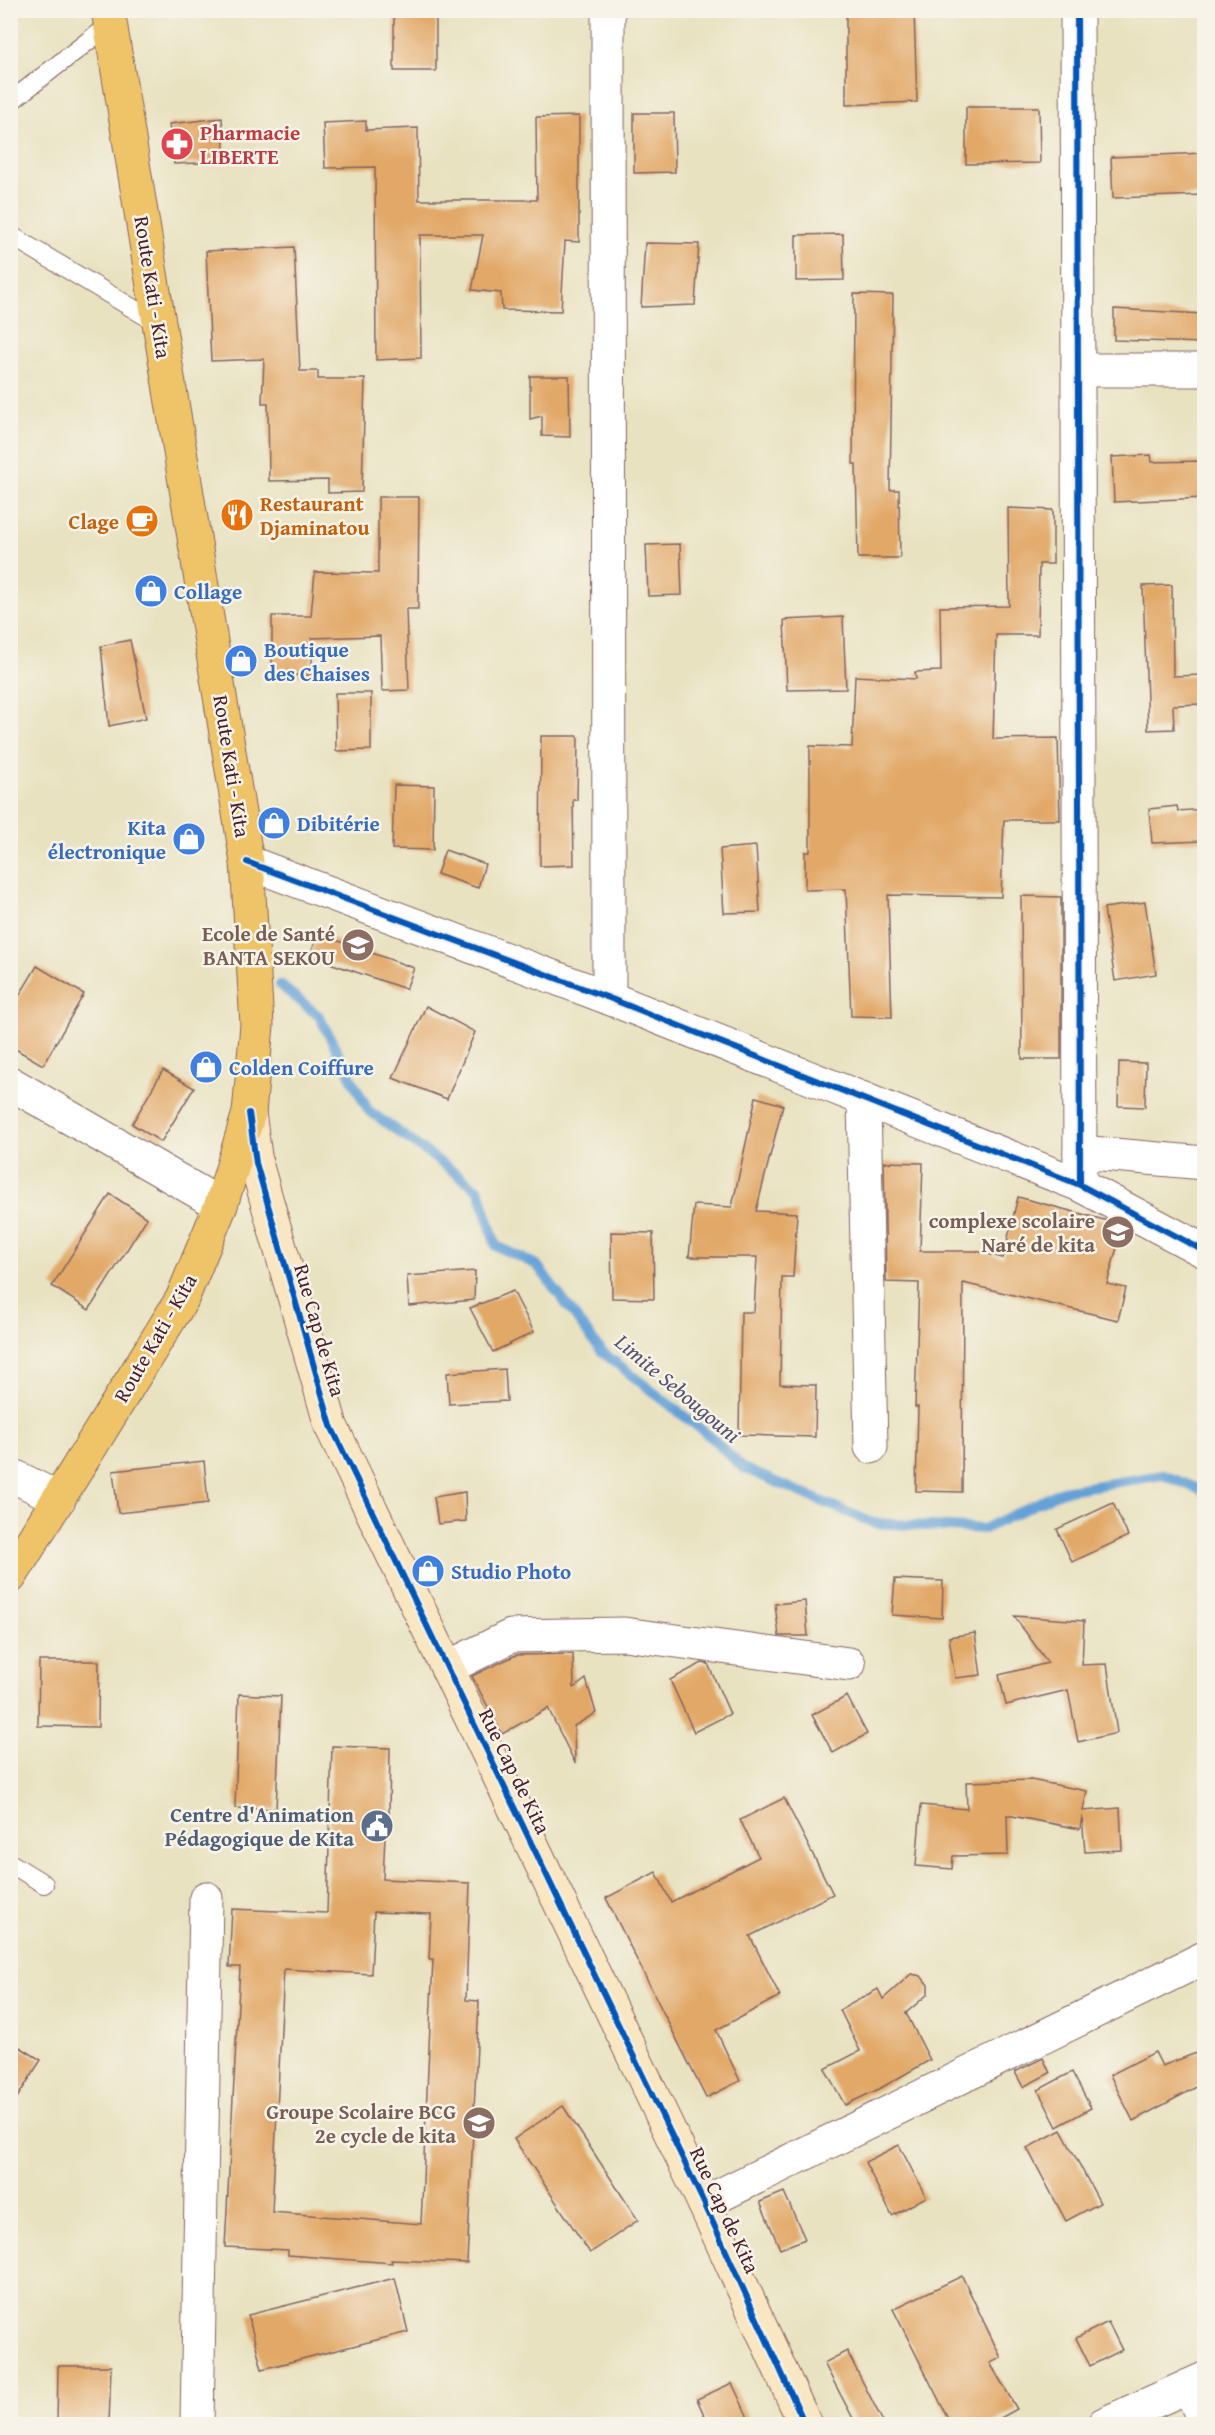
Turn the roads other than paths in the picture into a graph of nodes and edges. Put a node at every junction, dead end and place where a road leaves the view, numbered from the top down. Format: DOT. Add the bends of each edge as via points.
graph roads {
  1 [pos="608,10"];
  2 [pos="1077,10"];
  3 [pos="109,17"];
  4 [pos="10,102"];
  5 [pos="10,236"];
  6 [pos="159,324"];
  7 [pos="1078,370"];
  8 [pos="1204,370"];
  9 [pos="248,862"];
  10 [pos="609,998"];
  11 [pos="10,1083"];
  12 [pos="864,1099"];
  13 [pos="249,1113"];
  14 [pos="1080,1152"];
  15 [pos="1204,1163"];
  16 [pos="1080,1185"];
  17 [pos="221,1205"];
  18 [pos="1204,1251"];
  19 [pos="871,1447"];
  20 [pos="10,1474"];
  21 [pos="59,1499"];
  22 [pos="10,1577"];
  23 [pos="849,1664"];
  24 [pos="447,1668"];
  25 [pos="10,1863"];
  26 [pos="45,1884"];
  27 [pos="206,1898"];
  28 [pos="1204,1958"];
  29 [pos="704,2203"];
  30 [pos="1197,2383"];
  31 [pos="1204,2421"];
  32 [pos="197,2424"];
  33 [pos="805,2424"];
  34 [pos="1104,2424"];
  1 -- 10 [label="street"];
  2 -- 7 [label="street"];
  3 -- 4 [label="lane"];
  3 -- 6 [label="main road, Route Kati - Kita"];
  5 -- 6 [label="lane"];
  6 -- 9 [label="main road, Route Kati - Kita"];
  7 -- 8 [label="street"];
  7 -- 14 [label="street"];
  9 -- 10 [label="street"];
  9 -- 13 [label="main road, Route Kati - Kita" via="257,1025"];
  10 -- 12 [label="street"];
  11 -- 17 [label="street"];
  12 -- 16 [label="street"];
  12 -- 19 [label="street"];
  13 -- 17 [label="main road, Route Kati - Kita"];
  13 -- 24 [label="street, Rue Cap de Kita" via="256,1163 331,1426"];
  14 -- 15 [label="street"];
  14 -- 16 [label="street"];
  16 -- 18 [label="street"];
  17 -- 21 [label="main road, Route Kati - Kita" via="182,1299"];
  20 -- 21 [label="street"];
  21 -- 22 [label="main road, Route Kati - Kita"];
  23 -- 24 [label="street" via="624,1634 511,1636"];
  24 -- 29 [label="street, Rue Cap de Kita"];
  25 -- 26 [label="lane"];
  27 -- 32 [label="street"];
  28 -- 29 [label="street"];
  29 -- 33 [label="street, Rue Cap de Kita"];
  30 -- 31 [label="street"];
  30 -- 34 [label="street"];
}
